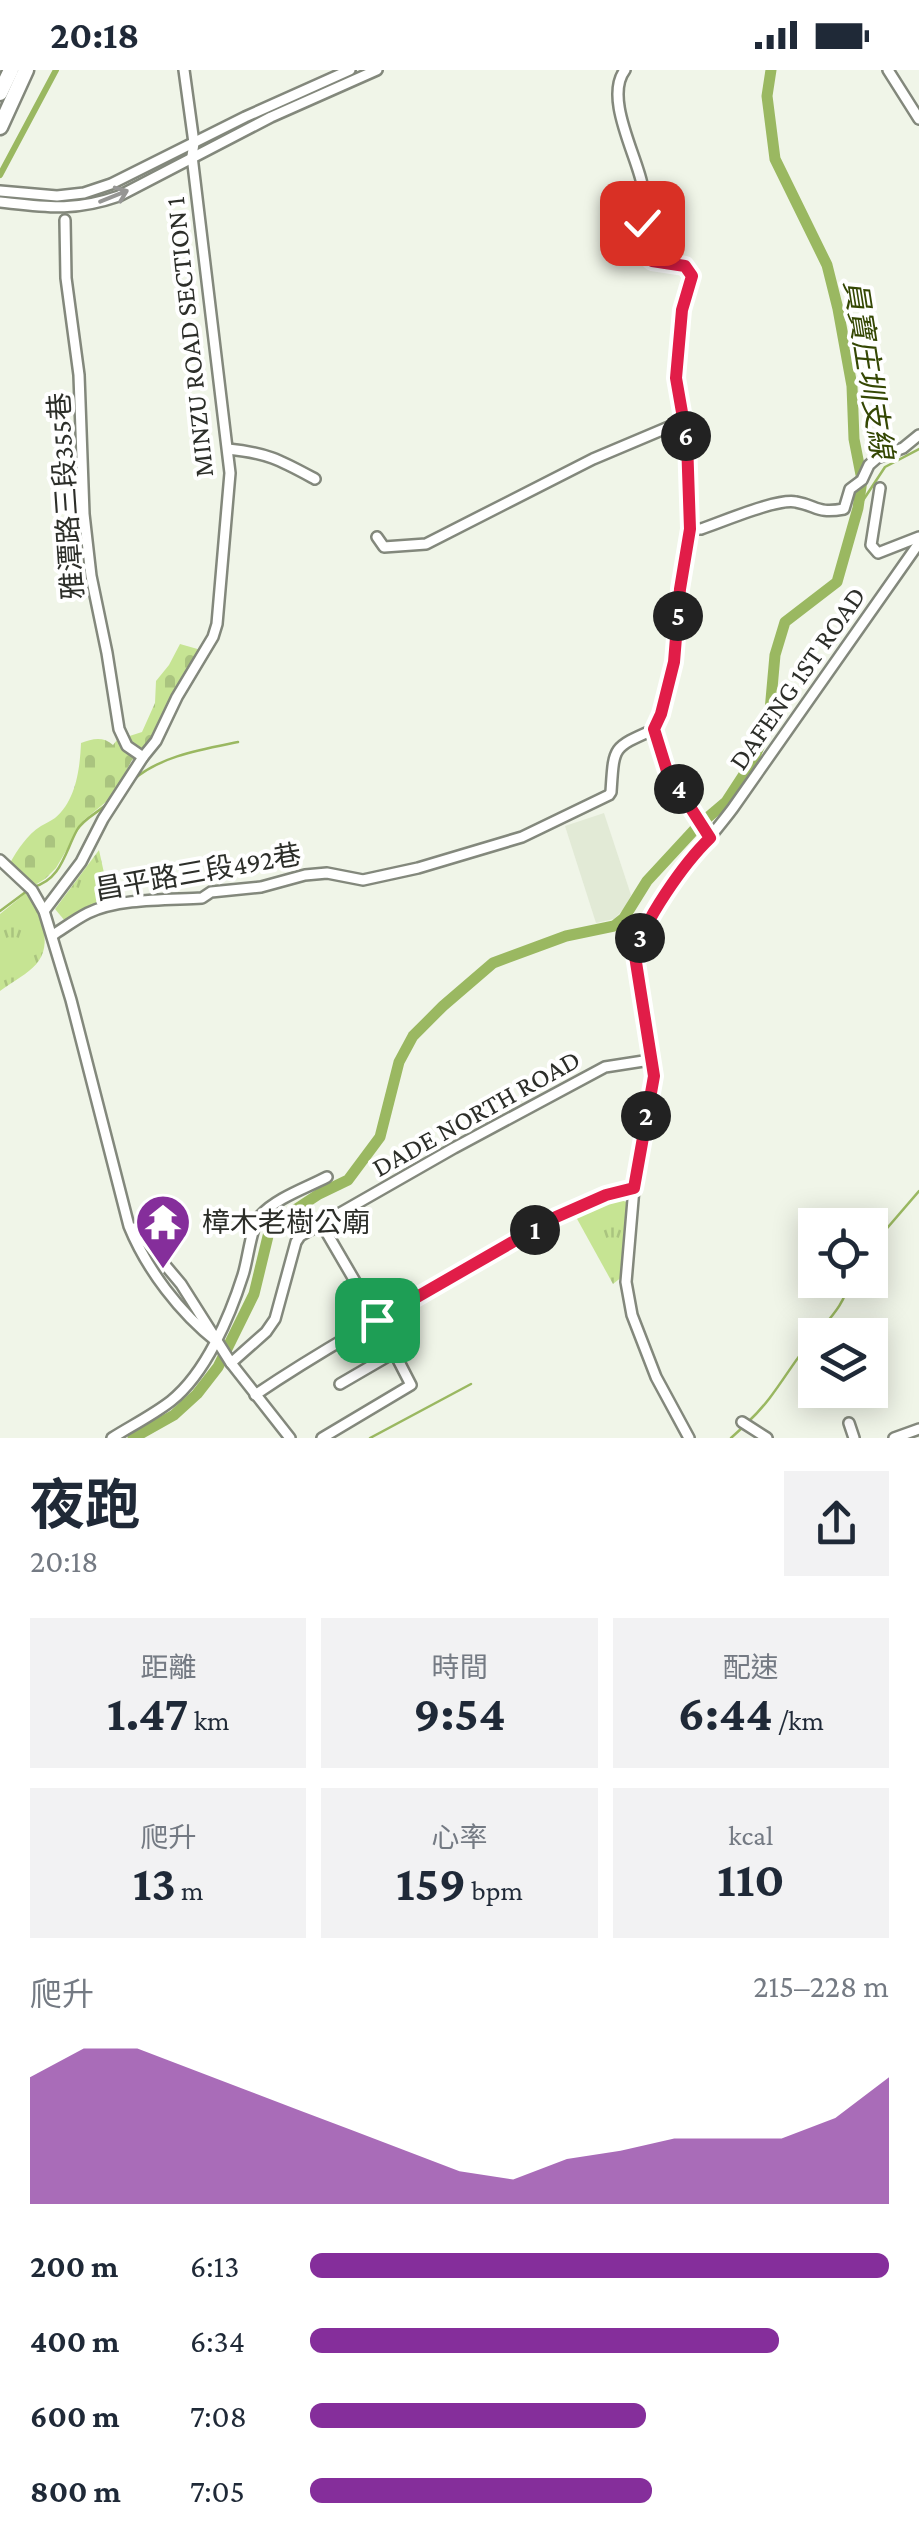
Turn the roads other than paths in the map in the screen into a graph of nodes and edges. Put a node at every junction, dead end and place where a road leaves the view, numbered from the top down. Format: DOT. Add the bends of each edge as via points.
graph roads {
  1 [pos="11,70"];
  2 [pos="26,70"];
  3 [pos="184,70"];
  4 [pos="350,70"];
  5 [pos="377,70"];
  6 [pos="626,70"];
  7 [pos="888,70"];
  8 [pos="0,92"];
  9 [pos="919,118"];
  10 [pos="0,127"];
  11 [pos="194,143"];
  12 [pos="192,156"];
  13 [pos="0,191"];
  14 [pos="0,202"];
  15 [pos="65,220"];
  16 [pos="683,421"];
  17 [pos="919,435"];
  18 [pos="228,449"];
  19 [pos="316,479"];
  20 [pos="880,488"];
  21 [pos="690,529"];
  22 [pos="377,538"];
  23 [pos="919,540"];
  24 [pos="654,729"];
  25 [pos="143,756"];
  26 [pos="710,838"];
  27 [pos="0,860"];
  28 [pos="44,911"];
  29 [pos="53,936"];
  30 [pos="650,1060"];
  31 [pos="327,1178"];
  32 [pos="634,1188"];
  33 [pos="321,1223"];
  34 [pos="377,1320"];
  35 [pos="217,1342"];
  36 [pos="395,1352"];
  37 [pos="230,1363"];
  38 [pos="340,1384"];
  39 [pos="255,1396"];
  40 [pos="742,1422"];
  41 [pos="849,1424"];
  42 [pos="919,1429"];
  43 [pos="112,1438"];
  44 [pos="290,1438"];
  45 [pos="322,1438"];
  46 [pos="688,1438"];
  47 [pos="767,1438"];
  48 [pos="854,1438"];
  49 [pos="894,1438"];
  1 -- 8 [label="highway"];
  2 -- 10 [label="highway"];
  3 -- 11 [label="street, MINZU ROAD SECTION 1"];
  4 -- 11 [label="street"];
  5 -- 12 [label="street"];
  6 -- 16 [label="street" via="620,76 620,109 642,186 649,258 685,266 692,276 678,338"];
  7 -- 9 [label="street"];
  11 -- 12 [label="street, MINZU ROAD SECTION 1"];
  11 -- 13 [label="street" via="84,194"];
  14 -- 12 [label="street, one-way" via="72,208 119,196"];
  12 -- 18 [label="street, MINZU ROAD SECTION 1"];
  15 -- 25 [label="street, 雅潭路三段355巷" via="91,576 119,728 127,746"];
  16 -- 21 [label="street"];
  16 -- 22 [label="street" via="426,544 384,546"];
  17 -- 21 [label="street" via="869,465 844,509 794,501"];
  18 -- 19 [label="street" via="271,456"];
  18 -- 25 [label="street, MINZU ROAD SECTION 1" via="217,624"];
  20 -- 23 [label="street" via="871,546 878,553"];
  21 -- 24 [label="street" via="674,662"];
  23 -- 26 [label="street, DAFENG 1ST ROAD"];
  24 -- 26 [label="street" via="667,771"];
  24 -- 29 [label="street, 昌平路三段492巷" via="621,744 609,795 522,837 363,880 304,875 202,898 134,902 89,912"];
  25 -- 28 [label="street, MINZU ROAD SECTION 1" via="82,862"];
  26 -- 30 [label="street, DAFENG 1ST ROAD" via="637,944"];
  27 -- 28 [label="street" via="30,887"];
  28 -- 29 [label="street"];
  29 -- 35 [label="street" via="134,1240 160,1281"];
  30 -- 32 [label="street, DAFENG 1ST ROAD" via="654,1076"];
  30 -- 33 [label="street, DADE NORTH ROAD" via="605,1067"];
  31 -- 35 [label="street" via="261,1214"];
  32 -- 34 [label="street" via="556,1217"];
  32 -- 46 [label="street, DAFENG 1ST ROAD" via="626,1282 632,1315"];
  33 -- 34 [label="street"];
  33 -- 37 [label="street, DADE NORTH ROAD" via="296,1242 275,1319"];
  34 -- 36 [label="street"];
  34 -- 39 [label="street"];
  35 -- 37 [label="street"];
  35 -- 43 [label="street" via="172,1400"];
  36 -- 38 [label="street"];
  36 -- 45 [label="street" via="411,1385"];
  37 -- 39 [label="street"];
  39 -- 44 [label="street"];
  40 -- 47 [label="street"];
  41 -- 48 [label="street"];
  42 -- 49 [label="street"];
}
